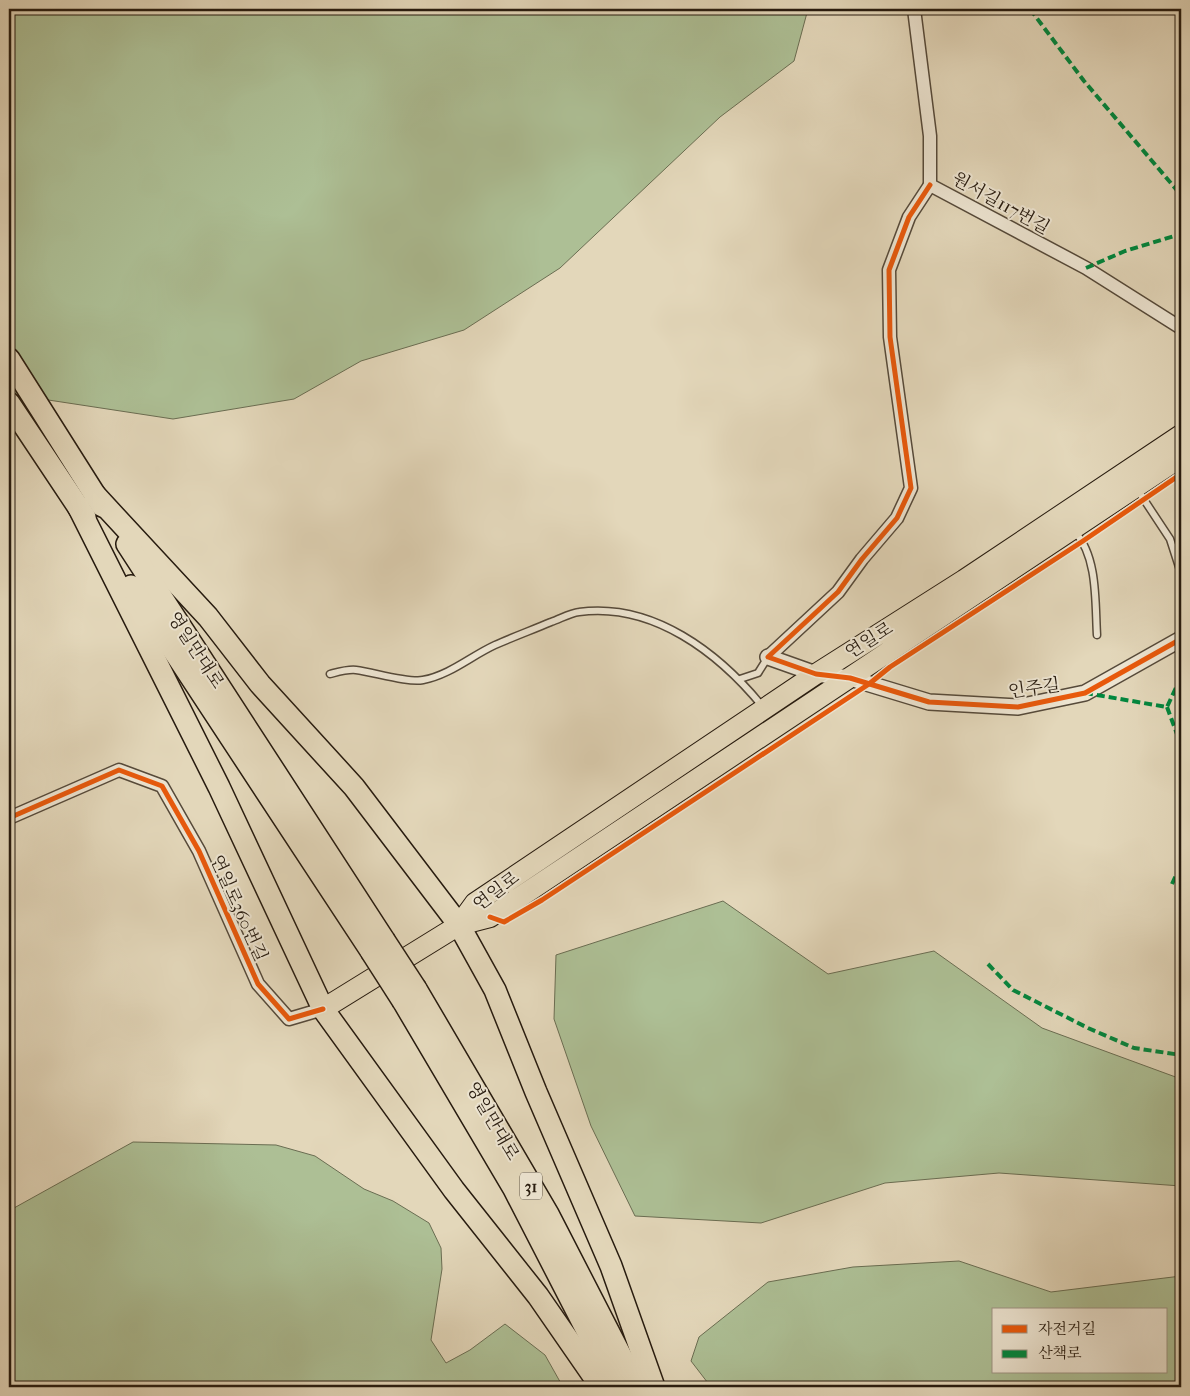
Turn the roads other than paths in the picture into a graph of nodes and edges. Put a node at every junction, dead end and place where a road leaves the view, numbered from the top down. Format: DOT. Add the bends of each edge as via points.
graph roads {
  1 [pos="914,9"];
  2 [pos="930,185"];
  3 [pos="1181,328"];
  4 [pos="9,359"];
  5 [pos="9,403"];
  6 [pos="1181,435"];
  7 [pos="1181,457"];
  8 [pos="1136,487"];
  9 [pos="86,501"];
  10 [pos="1072,529"];
  11 [pos="1181,573"];
  12 [pos="1098,635"];
  13 [pos="1181,639"];
  14 [pos="768,657"];
  15 [pos="330,674"];
  16 [pos="816,674"];
  17 [pos="850,678"];
  18 [pos="740,679"];
  19 [pos="765,710"];
  20 [pos="9,818"];
  21 [pos="459,925"];
  22 [pos="410,995"];
  23 [pos="324,1009"];
  24 [pos="601,1387"];
  25 [pos="616,1387"];
  26 [pos="637,1387"];
  27 [pos="654,1387"];
  1 -- 2 [label="street, 원서길117번길" via="930,136"];
  2 -- 3 [label="street, 원서길117번길" via="1086,268"];
  2 -- 14 [label="street" via="909,217 889,270 890,338 911,488 898,518 838,592"];
  4 -- 9 [label="highway, 영일만대로"];
  5 -- 9 [label="highway, 영일만대로"];
  6 -- 16 [label="main road, 연일로"];
  7 -- 8 [label="main road, 연일로"];
  8 -- 10 [label="main road, 연일로"];
  8 -- 11 [label="lane" via="1170,539"];
  9 -- 21 [label="highway" via="208,617 260,684 354,787"];
  9 -- 22 [label="highway, 영일만대로, bridge"];
  9 -- 23 [label="highway"];
  10 -- 12 [label="lane" via="1083,541 1093,577"];
  10 -- 17 [label="main road, 연일로"];
  13 -- 17 [label="street, 인주길" via="1085,693 1018,707 929,702"];
  14 -- 16 [label="street, 인주길"];
  14 -- 18 [label="lane" via="758,673"];
  15 -- 18 [label="lane" via="355,670 422,681 452,670 506,640 578,612 616,610 633,613 684,636"];
  16 -- 17 [label="street, 인주길"];
  16 -- 19 [label="main road, 연일로"];
  17 -- 21 [label="main road, 연일로" via="490,917"];
  18 -- 19 [label="lane"];
  19 -- 21 [label="main road, 연일로" via="475,903"];
  20 -- 23 [label="street, 연일로360번길" via="118,770 162,786 199,851 258,984 289,1019"];
  21 -- 23 [label="main road"];
  21 -- 27 [label="highway" via="495,990 611,1266"];
  22 -- 25 [label="highway, 영일만대로 / 31"];
  22 -- 26 [label="highway, 영일만대로 / 31" via="548,1214"];
  23 -- 24 [label="highway" via="454,1190 538,1296"];
}
